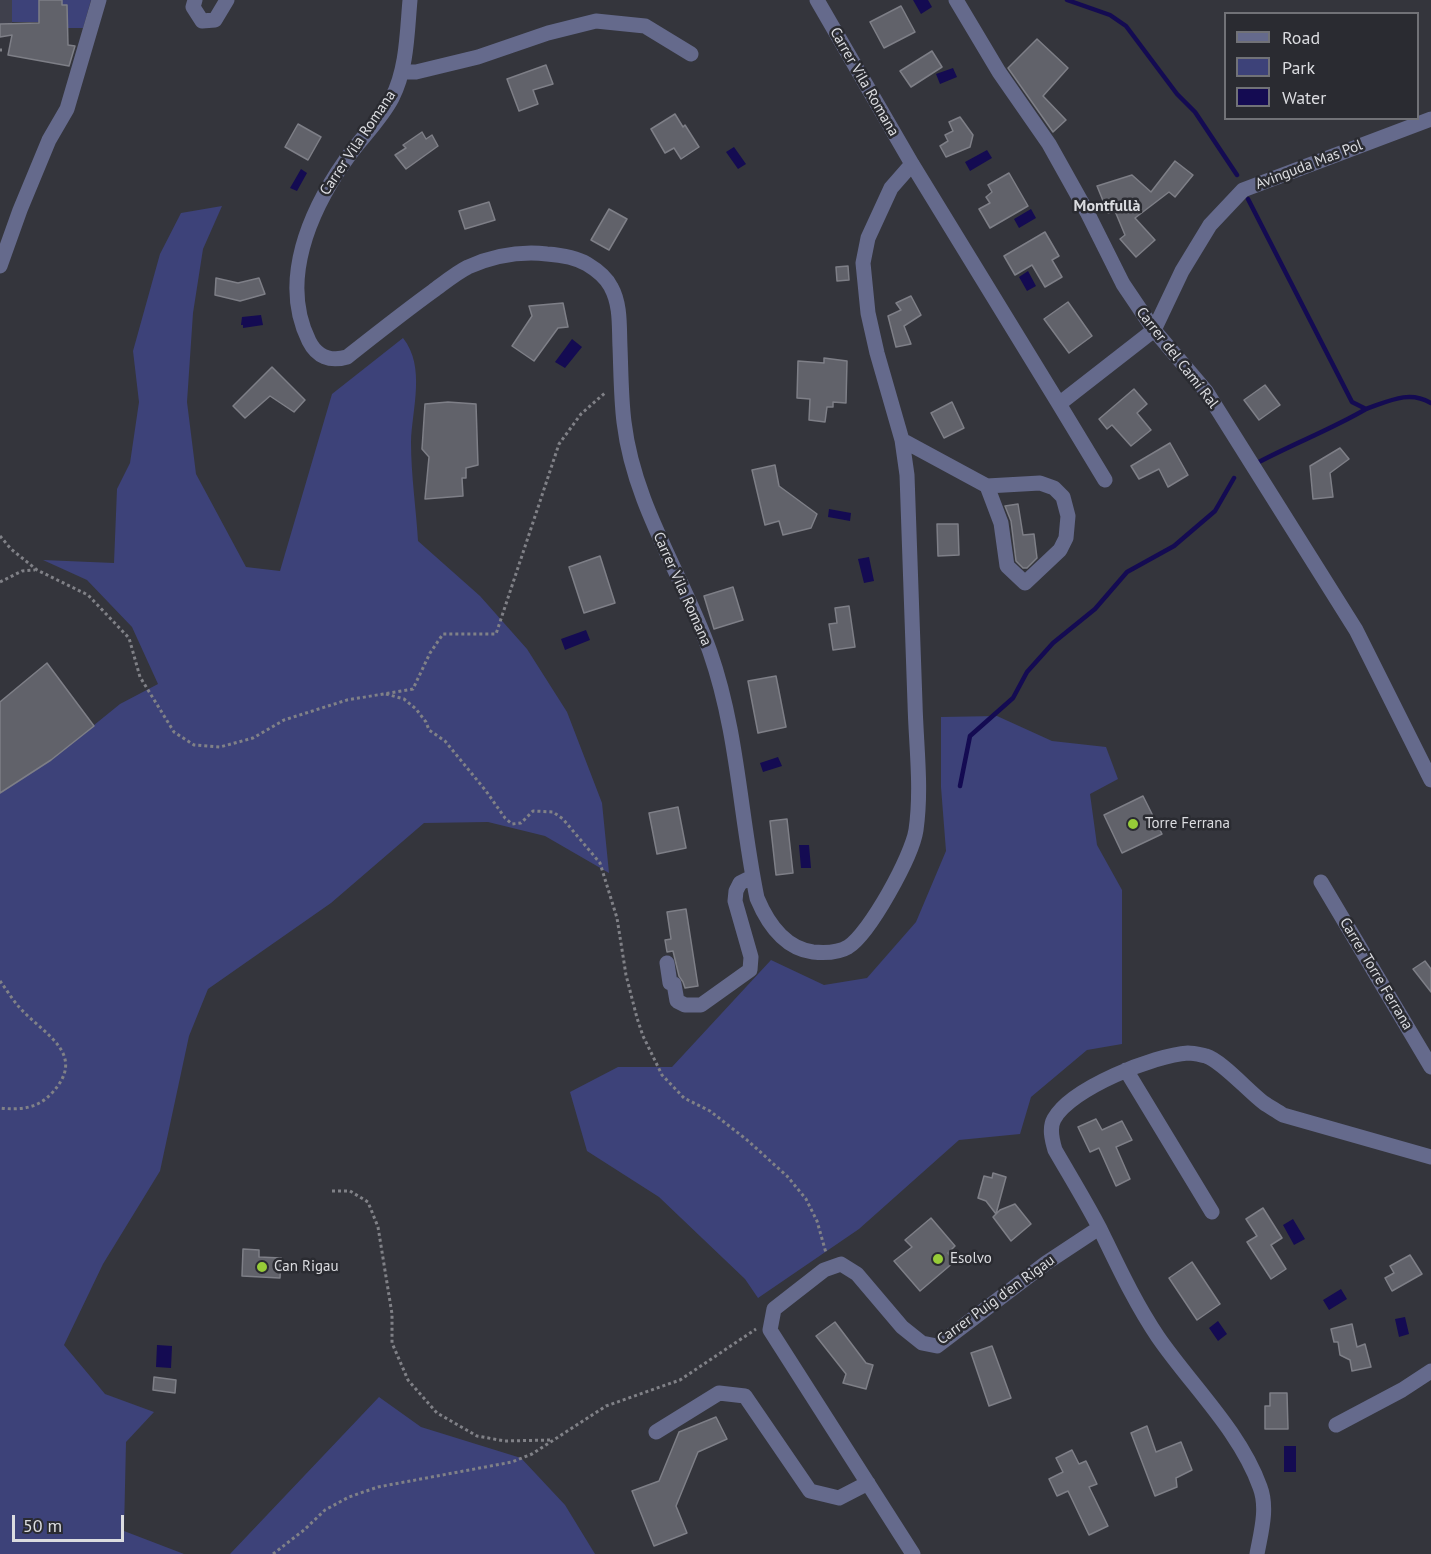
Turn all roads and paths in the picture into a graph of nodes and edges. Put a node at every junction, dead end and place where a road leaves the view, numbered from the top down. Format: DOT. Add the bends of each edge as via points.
graph roads {
  1 [pos="99,0"];
  2 [pos="195,0"];
  3 [pos="227,0"];
  4 [pos="411,0"];
  5 [pos="817,0"];
  6 [pos="956,0"];
  7 [pos="691,54"];
  8 [pos="402,72"];
  9 [pos="1431,119"];
  10 [pos="912,164"];
  11 [pos="0,266"];
  12 [pos="1154,330"];
  13 [pos="621,379"];
  14 [pos="1059,404"];
  15 [pos="902,440"];
  16 [pos="1105,480"];
  17 [pos="987,486"];
  18 [pos="0,536"];
  19 [pos="37,570"];
  20 [pos="0,582"];
  21 [pos="384,694"];
  22 [pos="1431,780"];
  23 [pos="752,877"];
  24 [pos="1321,882"];
  25 [pos="667,963"];
  26 [pos="0,981"];
  27 [pos="1431,1067"];
  28 [pos="1126,1070"];
  29 [pos="0,1107"];
  30 [pos="1431,1157"];
  31 [pos="332,1191"];
  32 [pos="1212,1212"];
  33 [pos="1099,1228"];
  34 [pos="827,1269"];
  35 [pos="772,1318"];
  36 [pos="1431,1371"];
  37 [pos="1336,1425"];
  38 [pos="656,1432"];
  39 [pos="553,1440"];
  40 [pos="868,1483"];
  41 [pos="273,1554"];
  42 [pos="913,1554"];
  43 [pos="1257,1554"];
  1 -- 11 [label="street" via="67,109 49,140"];
  2 -- 3 [label="street" via="193,7 202,21 215,20"];
  4 -- 8 [label="street, Carrer Vila Romana"];
  5 -- 10 [label="street, Carrer Vila Romana"];
  6 -- 12 [label="street, Carrer del Camí Ral" via="1048,144 1123,284"];
  7 -- 8 [label="street, Carrer Vila Romana" via="645,26 596,21 478,57"];
  8 -- 13 [label="street, Carrer Vila Romana" via="391,99 345,161 312,216 299,261 298,286 303,326 310,343 327,359 346,357 466,268 534,252 585,263 601,273 611,286 618,310"];
  9 -- 12 [label="street, Avinguda Mas Pol" via="1242,190 1210,225 1182,271"];
  10 -- 14 [label="street, Carrer Vila Romana"];
  10 -- 15 [label="street, Carrer Vila Romana" via="891,188 868,238 863,263 868,312"];
  12 -- 14 [label="street"];
  12 -- 22 [label="street, Carrer del Camí Ral" via="1206,391 1356,630"];
  13 -- 21 [label="path" via="581,414 559,444 496,634 443,634 413,689"];
  13 -- 23 [label="street, Carrer Vila Romana" via="624,423 639,488 709,650 725,699"];
  14 -- 16 [label="street, Carrer Vila Romana"];
  15 -- 17 [label="street"];
  15 -- 23 [label="street, Carrer Vila Romana" via="907,475 918,775 918,805 908,856 860,938 831,952 794,946 778,934 765,918"];
  17 -- 17 [label="street" via="1040,483 1054,488 1063,497 1068,516 1066,538 1060,550 1025,583 1007,566 1001,523"];
  18 -- 19 [label="path"];
  19 -- 20 [label="path" via="22,571"];
  19 -- 21 [label="path" via="88,595 129,639 140,676 174,732 194,745 220,747 253,738 284,720 346,700"];
  21 -- 34 [label="path" via="404,699 416,709 429,730 445,741 512,824 521,822 533,811 553,812 573,829 600,863 617,918 637,1018 662,1075 684,1098 710,1111 787,1176 806,1199 817,1221"];
  23 -- 25 [label="street" via="740,883 735,901 752,957 750,970 701,1005 685,1005 677,1000"];
  24 -- 27 [label="street, Carrer Torre Ferrana"];
  26 -- 29 [label="path" via="18,1006 60,1045 67,1063 64,1077 50,1096 29,1108"];
  28 -- 30 [label="street" via="1163,1057 1190,1053 1209,1057 1283,1115"];
  28 -- 32 [label="street"];
  28 -- 33 [label="street" via="1066,1104 1053,1120 1051,1136 1055,1150"];
  31 -- 39 [label="path" via="350,1191 368,1202 378,1227 393,1343 408,1380 437,1413 477,1436 505,1441"];
  33 -- 34 [label="street, Carrer Puig d'en Rigau" via="937,1346 922,1343 902,1326 857,1274 841,1264"];
  33 -- 43 [label="street" via="1153,1329 1252,1466 1264,1505"];
  34 -- 35 [label="street" via="774,1309"];
  35 -- 39 [label="path" via="680,1380 606,1406"];
  35 -- 40 [label="street" via="770,1329"];
  36 -- 37 [label="street"];
  38 -- 40 [label="street" via="719,1393 745,1396 810,1491 838,1497"];
  39 -- 41 [label="path" via="512,1462 349,1497 325,1509"];
  40 -- 42 [label="street"];
}
